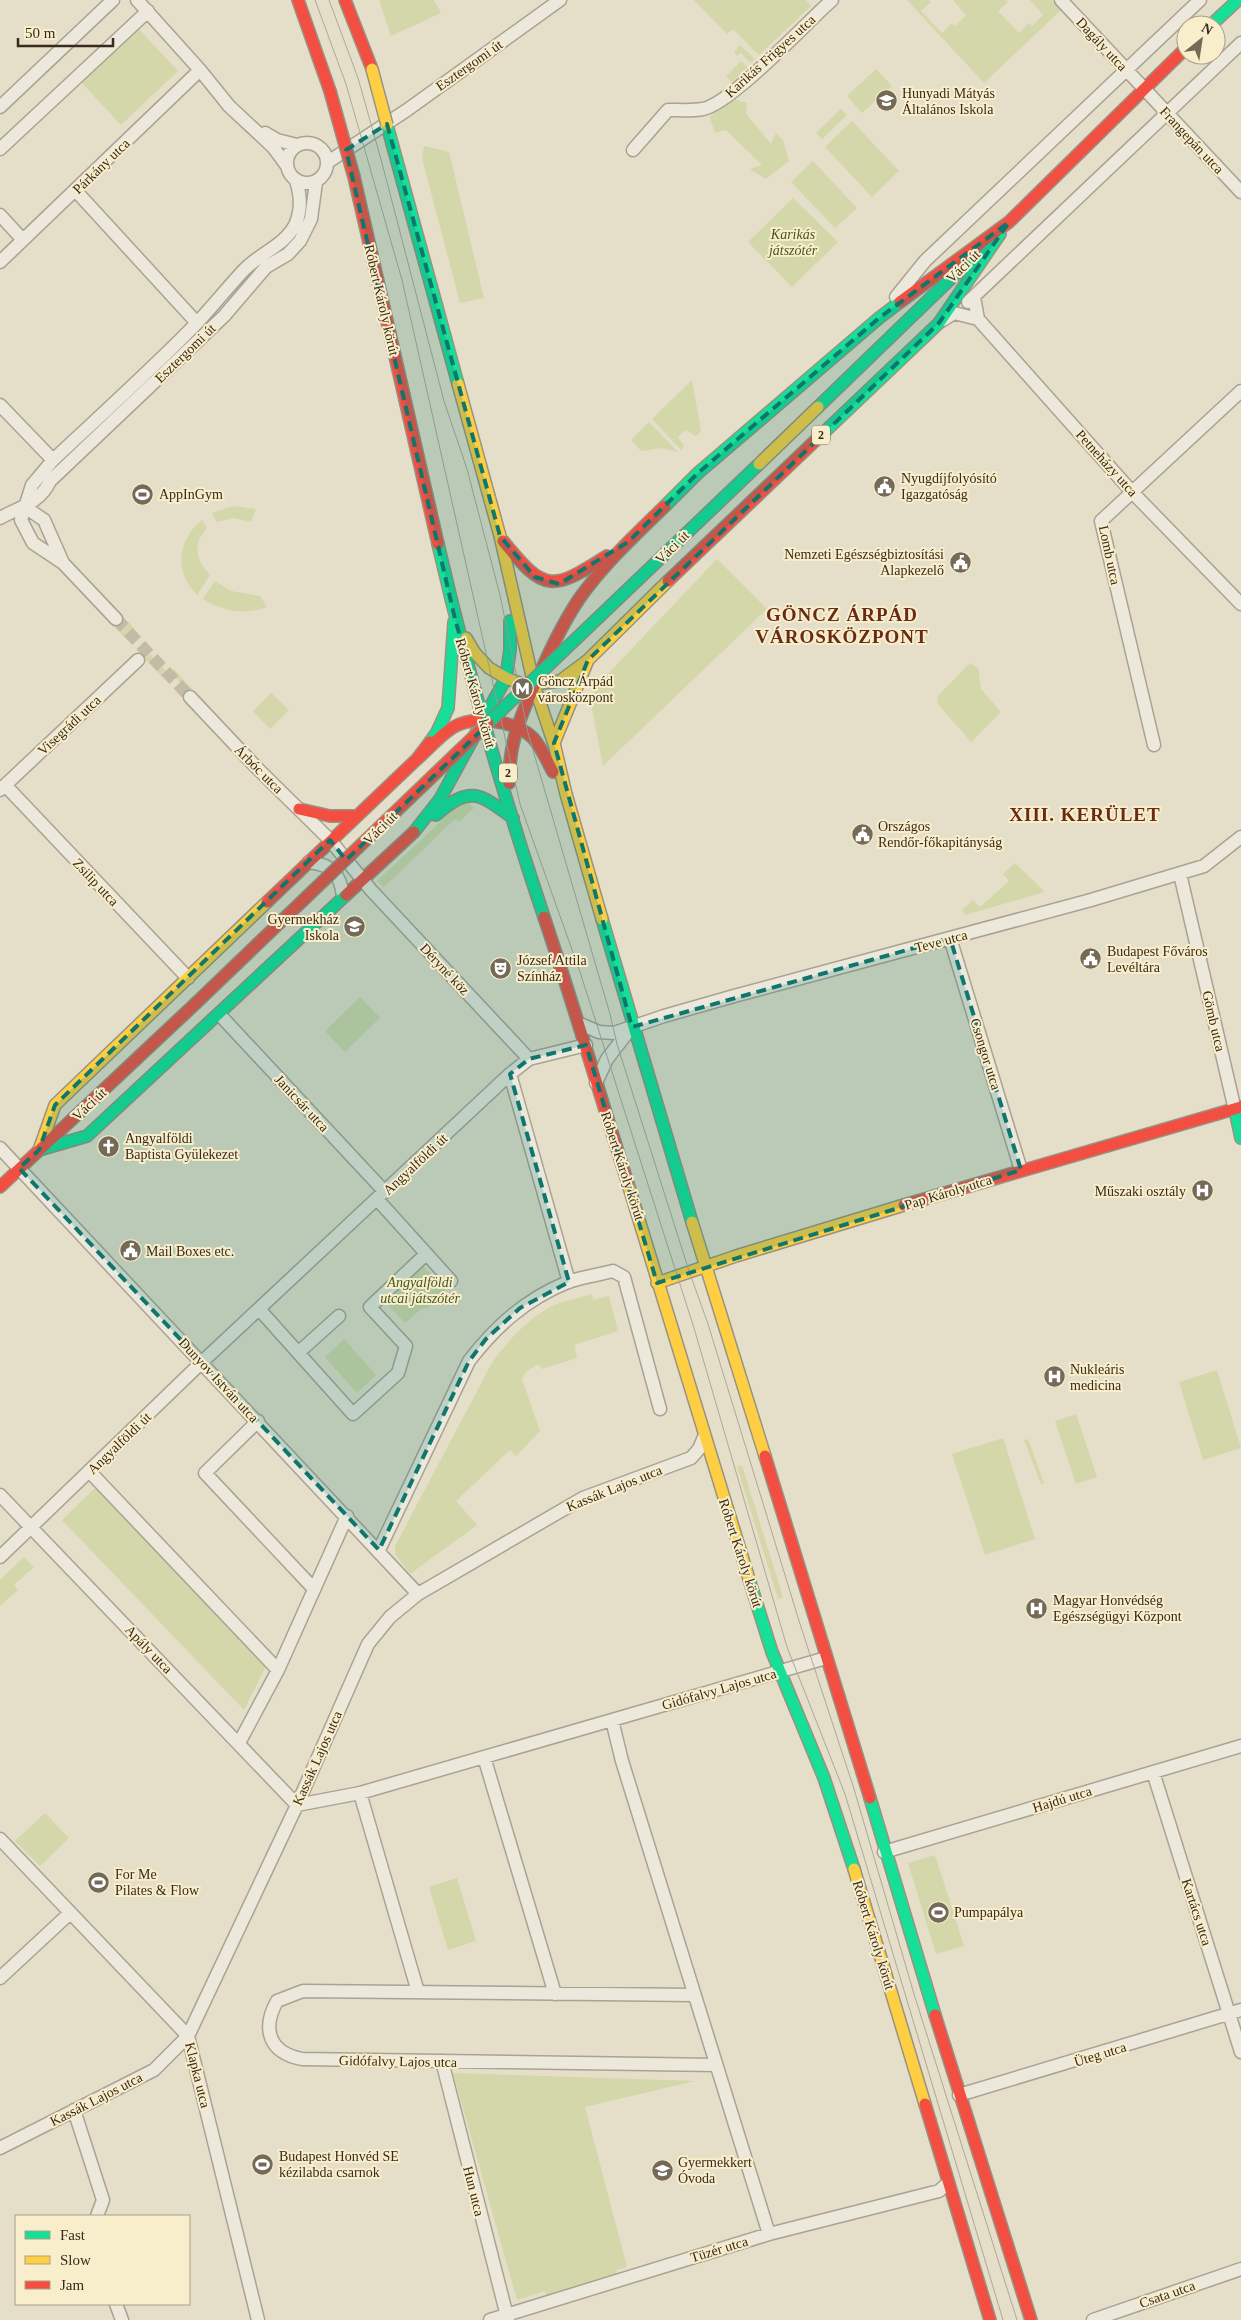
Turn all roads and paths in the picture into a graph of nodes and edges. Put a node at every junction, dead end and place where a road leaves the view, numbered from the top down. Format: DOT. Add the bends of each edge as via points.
graph roads {
  1 [pos="113,0"];
  2 [pos="137,0"];
  3 [pos="298,0"];
  4 [pos="345,0"];
  5 [pos="560,0"];
  6 [pos="832,0"];
  7 [pos="1060,0"];
  8 [pos="1200,0"];
  9 [pos="1238,0"];
  10 [pos="148,11"];
  11 [pos="1222,15"];
  12 [pos="1241,43"];
  13 [pos="1176,57"];
  14 [pos="200,70"];
  15 [pos="1126,71"];
  16 [pos="1143,88"];
  17 [pos="3,100"];
  18 [pos="1167,114"];
  19 [pos="243,121"];
  20 [pos="297,145"];
  21 [pos="0,149"];
  22 [pos="633,150"];
  23 [pos="328,162"];
  24 [pos="287,166"];
  25 [pos="296,181"];
  26 [pos="316,182"];
  27 [pos="76,191"];
  28 [pos="1241,192"];
  29 [pos="0,215"];
  30 [pos="1009,222"];
  31 [pos="23,240"];
  32 [pos="0,262"];
  33 [pos="974,297"];
  34 [pos="954,313"];
  35 [pos="879,318"];
  36 [pos="978,320"];
  37 [pos="197,322"];
  38 [pos="939,323"];
  39 [pos="1241,391"];
  40 [pos="0,405"];
  41 [pos="53,460"];
  42 [pos="1132,492"];
  43 [pos="25,507"];
  44 [pos="0,518"];
  45 [pos="500,536"];
  46 [pos="628,542"];
  47 [pos="63,563"];
  48 [pos="1241,604"];
  49 [pos="634,614"];
  50 [pos="116,619"];
  51 [pos="454,619"];
  52 [pos="138,660"];
  53 [pos="588,660"];
  54 [pos="506,678"];
  55 [pos="534,685"];
  56 [pos="190,697"];
  57 [pos="485,722"];
  58 [pos="516,728"];
  59 [pos="554,743"];
  60 [pos="1154,745"];
  61 [pos="417,759"];
  62 [pos="3,788"];
  63 [pos="566,794"];
  64 [pos="299,809"];
  65 [pos="356,816"];
  66 [pos="513,818"];
  67 [pos="414,832"];
  68 [pos="1241,837"];
  69 [pos="330,840"];
  70 [pos="308,862"];
  71 [pos="1180,874"];
  72 [pos="362,879"];
  73 [pos="343,896"];
  74 [pos="950,938"];
  75 [pos="188,978"];
  76 [pos="218,1014"];
  77 [pos="580,1024"];
  78 [pos="632,1027"];
  79 [pos="586,1045"];
  80 [pos="529,1059"];
  81 [pos="510,1074"];
  82 [pos="596,1083"];
  83 [pos="1238,1109"];
  84 [pos="1241,1138"];
  85 [pos="0,1148"];
  86 [pos="39,1150"];
  87 [pos="19,1168"];
  88 [pos="1021,1170"];
  89 [pos="0,1187"];
  90 [pos="381,1196"];
  91 [pos="426,1254"];
  92 [pos="705,1266"];
  93 [pos="451,1282"];
  94 [pos="569,1282"];
  95 [pos="657,1283"];
  96 [pos="259,1309"];
  97 [pos="339,1316"];
  98 [pos="299,1352"];
  99 [pos="202,1362"];
  100 [pos="660,1409"];
  101 [pos="258,1421"];
  102 [pos="704,1437"];
  103 [pos="90,1472"];
  104 [pos="0,1495"];
  105 [pos="347,1516"];
  106 [pos="31,1527"];
  107 [pos="379,1550"];
  108 [pos="0,1557"];
  109 [pos="314,1589"];
  110 [pos="418,1594"];
  111 [pos="826,1658"];
  112 [pos="278,1670"];
  113 [pos="779,1672"];
  114 [pos="612,1720"];
  115 [pos="239,1743"];
  116 [pos="1241,1746"];
  117 [pos="484,1757"];
  118 [pos="1152,1772"];
  119 [pos="360,1793"];
  120 [pos="297,1804"];
  121 [pos="0,1839"];
  122 [pos="884,1852"];
  123 [pos="70,1914"];
  124 [pos="0,1978"];
  125 [pos="418,1992"];
  126 [pos="556,1994"];
  127 [pos="694,1995"];
  128 [pos="1235,2012"];
  129 [pos="188,2036"];
  130 [pos="1241,2052"];
  131 [pos="442,2061"];
  132 [pos="716,2065"];
  133 [pos="959,2095"];
  134 [pos="74,2110"];
  135 [pos="0,2148"];
  136 [pos="948,2183"];
  137 [pos="97,2215"];
  138 [pos="768,2234"];
  139 [pos="1241,2268"];
  140 [pos="116,2305"];
  141 [pos="507,2317"];
  142 [pos="122,2320"];
  143 [pos="258,2320"];
  144 [pos="490,2320"];
  145 [pos="990,2320"];
  146 [pos="1031,2320"];
  147 [pos="1093,2320"];
  1 -- 17 [label="street"];
  2 -- 10 [label="street"];
  3 -- 51 [label="main road, Róbert Károly körút, bridge" via="330,91 354,177"];
  4 -- 45 [label="main road, bridge" via="372,69"];
  5 -- 23 [label="street, Esztergomi út" via="408,110"];
  6 -- 22 [label="street, Karikás Frigyes utca" via="744,84 704,109 668,110"];
  7 -- 15 [label="street, Dagály utca"];
  8 -- 15 [label="street, Váci út"];
  9 -- 11 [label="main road"];
  10 -- 14 [label="street"];
  10 -- 21 [label="street"];
  12 -- 18 [label="street"];
  13 -- 16 [label="main road, Váci út / 2"];
  14 -- 19 [label="street"];
  14 -- 27 [label="street, Párkány utca"];
  15 -- 16 [label="street, Dagály utca"];
  15 -- 35 [label="street, Váci út" via="925,261"];
  16 -- 18 [label="street, Frangepán utca"];
  16 -- 30 [label="main road, Váci út / 2"];
  18 -- 28 [label="street, Frangepán utca"];
  18 -- 33 [label="street"];
  19 -- 20 [label="street" via="277,140"];
  19 -- 24 [label="street, Esztergomi út" via="273,147"];
  20 -- 23 [label="street" via="309,142 320,147"];
  20 -- 24 [label="street" via="288,154"];
  23 -- 26 [label="street, Esztergomi út" via="323,177"];
  24 -- 25 [label="street, Esztergomi út"];
  25 -- 26 [label="street"];
  25 -- 37 [label="street, Esztergomi út" via="301,197 295,225 279,244 245,268"];
  26 -- 43 [label="street, Esztergomi út" via="311,219 300,241 288,254 266,267 224,316"];
  27 -- 31 [label="street, Párkány utca"];
  27 -- 37 [label="street, Esztergomi út"];
  29 -- 31 [label="street"];
  30 -- 35 [label="main road, Váci út / 2"];
  30 -- 38 [label="main road, Váci út / 2"];
  30 -- 86 [label="main road, Váci út, bridge"];
  31 -- 32 [label="street, Párkány utca"];
  33 -- 34 [label="street"];
  33 -- 36 [label="street"];
  34 -- 36 [label="street"];
  34 -- 38 [label="street"];
  35 -- 46 [label="main road, Váci út / 2" via="698,473"];
  36 -- 42 [label="street, Petneházy utca"];
  37 -- 41 [label="street, Esztergomi út"];
  38 -- 49 [label="main road, Váci út / 2"];
  39 -- 42 [label="street, Lomb utca"];
  40 -- 41 [label="street"];
  41 -- 43 [label="street, Esztergomi út" via="32,485"];
  42 -- 48 [label="street, Petneházy utca"];
  42 -- 60 [label="street, Lomb utca" via="1101,521"];
  43 -- 44 [label="street, Esztergomi út"];
  43 -- 47 [label="street" via="44,520"];
  43 -- 47 [label="street" via="21,520 33,543"];
  45 -- 46 [label="main road" via="535,577 559,584"];
  45 -- 54 [label="main road" via="511,625"];
  45 -- 55 [label="main road"];
  46 -- 49 [label="main road" via="594,604 597,615 614,624"];
  46 -- 55 [label="main road, 2" via="580,598 555,639"];
  47 -- 50 [label="street"];
  49 -- 53 [label="main road, Váci út"];
  51 -- 54 [label="main road" via="475,653 489,668"];
  51 -- 57 [label="main road, Róbert Károly körút"];
  51 -- 61 [label="main road, Váci út" via="448,708 437,732"];
  52 -- 62 [label="street, Visegrádi utca"];
  53 -- 55 [label="main road" via="560,681"];
  53 -- 59 [label="main road"];
  54 -- 55 [label="main road"];
  54 -- 57 [label="main road"];
  55 -- 58 [label="main road, 2"];
  55 -- 59 [label="main road"];
  56 -- 64 [label="street, Árbóc utca"];
  57 -- 58 [label="main road"];
  57 -- 61 [label="main road" via="466,722 453,727"];
  57 -- 66 [label="main road, Róbert Károly körút"];
  57 -- 67 [label="main road" via="440,799"];
  58 -- 63 [label="main road" via="528,733 542,750"];
  58 -- 66 [label="main road, 2" via="508,778"];
  59 -- 63 [label="main road"];
  61 -- 65 [label="main road, Váci út"];
  62 -- 75 [label="street, Zsilip utca"];
  63 -- 78 [label="main road"];
  64 -- 65 [label="main road" via="330,816"];
  64 -- 69 [label="street, Árbóc utca"];
  65 -- 69 [label="main road, Váci út"];
  66 -- 67 [label="main road" via="490,801 470,795 460,797"];
  66 -- 77 [label="main road, Róbert Károly körút"];
  67 -- 72 [label="main road, Váci út"];
  68 -- 71 [label="street, Teve utca" via="1213,862"];
  69 -- 70 [label="main road, Váci út"];
  69 -- 72 [label="street, Déryné köz"];
  70 -- 73 [label="street" via="322,864 334,871 341,883"];
  70 -- 75 [label="main road, Váci út"];
  71 -- 74 [label="street, Teve utca"];
  71 -- 83 [label="street, Gömb utca"];
  72 -- 73 [label="main road, Váci út"];
  72 -- 80 [label="street, Déryné köz"];
  73 -- 76 [label="main road, Váci út"];
  74 -- 78 [label="street, Teve utca"];
  74 -- 88 [label="street, Csongor utca"];
  75 -- 86 [label="main road, Váci út" via="55,1105"];
  76 -- 86 [label="main road, Váci út" via="87,1136"];
  76 -- 90 [label="street, Janicsár utca"];
  77 -- 78 [label="street, Teve utca" via="600,1032 614,1033"];
  77 -- 79 [label="main road, Róbert Károly körút"];
  78 -- 82 [label="street" via="607,1059"];
  78 -- 92 [label="main road"];
  79 -- 80 [label="street, Angyalföldi út"];
  79 -- 82 [label="main road, Róbert Károly körút"];
  80 -- 81 [label="street, Angyalföldi út"];
  81 -- 90 [label="street, Angyalföldi út"];
  81 -- 94 [label="street"];
  82 -- 95 [label="main road, Róbert Károly körút"];
  83 -- 84 [label="main road, Gömb utca"];
  83 -- 88 [label="main road, Pap Károly utca"];
  85 -- 87 [label="street, Dunyov István utca"];
  86 -- 87 [label="main road, Váci út"];
  87 -- 89 [label="main road, Váci út"];
  87 -- 99 [label="street, Dunyov István utca"];
  88 -- 92 [label="main road, Pap Károly utca"];
  90 -- 91 [label="street, Janicsár utca"];
  90 -- 96 [label="street, Angyalföldi út"];
  91 -- 93 [label="street, Janicsár utca"];
  91 -- 98 [label="street" via="370,1307 406,1346 398,1373 353,1414"];
  92 -- 95 [label="main road, Pap Károly utca"];
  92 -- 111 [label="main road"];
  94 -- 100 [label="street" via="613,1271 624,1277"];
  94 -- 107 [label="street" via="510,1316 469,1361"];
  95 -- 102 [label="main road, Róbert Károly körút"];
  96 -- 98 [label="street"];
  96 -- 99 [label="street, Angyalföldi út"];
  97 -- 98 [label="street"];
  99 -- 101 [label="street, Dunyov István utca"];
  99 -- 103 [label="street, Angyalföldi út"];
  101 -- 105 [label="street, Dunyov István utca"];
  101 -- 109 [label="street" via="205,1472"];
  102 -- 110 [label="street, Kassák Lajos utca" via="691,1458 582,1498"];
  102 -- 113 [label="main road, Róbert Károly körút"];
  103 -- 106 [label="street, Angyalföldi út"];
  103 -- 112 [label="street"];
  104 -- 106 [label="street, Apály utca"];
  105 -- 107 [label="street, Dunyov István utca"];
  105 -- 109 [label="street"];
  106 -- 108 [label="street, Angyalföldi út"];
  106 -- 115 [label="street, Apály utca"];
  107 -- 110 [label="street, Dunyov István utca"];
  109 -- 112 [label="street"];
  110 -- 120 [label="street, Kassák Lajos utca" via="390,1617 368,1644"];
  111 -- 113 [label="street, Gidófalvy Lajos utca"];
  111 -- 122 [label="main road"];
  112 -- 115 [label="street"];
  113 -- 114 [label="street, Gidófalvy Lajos utca"];
  113 -- 136 [label="main road, Róbert Károly körút" via="838,1817"];
  114 -- 117 [label="street, Gidófalvy Lajos utca"];
  114 -- 127 [label="street"];
  115 -- 120 [label="street, Apály utca"];
  116 -- 118 [label="street, Hajdú utca"];
  117 -- 119 [label="street, Gidófalvy Lajos utca"];
  117 -- 126 [label="street"];
  118 -- 122 [label="street, Hajdú utca"];
  118 -- 128 [label="street, Kartács utca"];
  119 -- 120 [label="street, Gidófalvy Lajos utca"];
  119 -- 125 [label="street"];
  120 -- 129 [label="street, Kassák Lajos utca"];
  121 -- 123 [label="street, Klapka utca"];
  122 -- 133 [label="main road"];
  123 -- 124 [label="street"];
  123 -- 129 [label="street, Klapka utca"];
  125 -- 126 [label="street, Gidófalvy Lajos utca"];
  125 -- 131 [label="street, Gidófalvy Lajos utca" via="303,1990 277,2001 269,2024 271,2038 278,2050 302,2059"];
  126 -- 127 [label="street, Gidófalvy Lajos utca"];
  127 -- 132 [label="street"];
  128 -- 130 [label="street, Kartács utca"];
  128 -- 133 [label="street, Üteg utca"];
  129 -- 134 [label="street, Kassák Lajos utca" via="154,2070"];
  129 -- 143 [label="street, Klapka utca"];
  131 -- 132 [label="street, Gidófalvy Lajos utca"];
  131 -- 141 [label="street, Hun utca"];
  132 -- 138 [label="street"];
  133 -- 146 [label="main road"];
  134 -- 135 [label="street, Kassák Lajos utca"];
  134 -- 137 [label="street" via="103,2200"];
  136 -- 138 [label="street, Tüzér utca" via="940,2191"];
  136 -- 145 [label="main road, Róbert Károly körút"];
  138 -- 141 [label="street, Tüzér utca"];
  139 -- 147 [label="street, Csata utca"];
  140 -- 142 [label="street"];
  141 -- 144 [label="street, Tüzér utca"];
}
